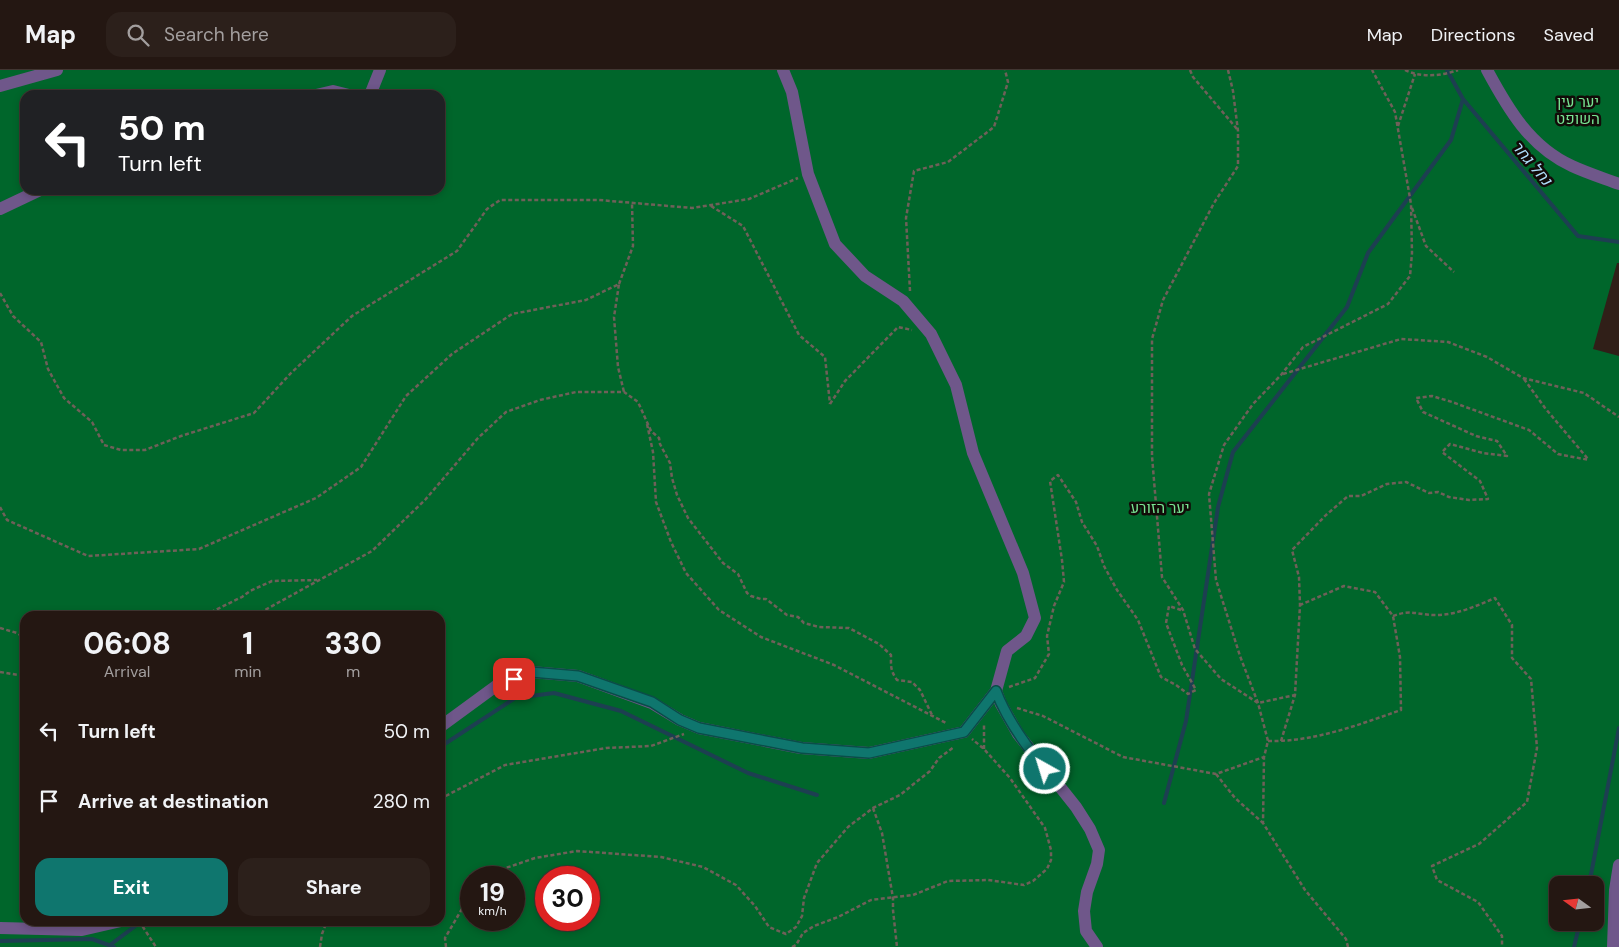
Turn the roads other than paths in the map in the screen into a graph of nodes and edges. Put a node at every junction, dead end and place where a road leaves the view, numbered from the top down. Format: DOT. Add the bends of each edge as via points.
graph roads {
  1 [pos="57,70"];
  2 [pos="380,70"];
  3 [pos="783,70"];
  4 [pos="1487,70"];
  5 [pos="0,86"];
  6 [pos="372,90"];
  7 [pos="1619,184"];
  8 [pos="29,195"];
  9 [pos="0,209"];
  10 [pos="996,691"];
  11 [pos="445,722"];
  12 [pos="1619,865"];
  13 [pos="99,926"];
  14 [pos="0,928"];
  15 [pos="1097,947"];
  16 [pos="1612,947"];
  1 -- 5 [label="street"];
  2 -- 6 [label="street"];
  3 -- 10 [label="street" via="792,92 808,174 835,244 865,276 903,301 931,334 956,385 973,453 1023,573 1035,618 1026,636 1007,652"];
  4 -- 7 [label="street" via="1507,107 1537,141 1570,166"];
  8 -- 9 [label="street"];
  10 -- 11 [label="street" via="964,732 869,753 802,748 699,728 652,702 578,676 531,672 496,686"];
  10 -- 15 [label="street" via="1023,741 1076,807 1099,850 1084,911 1086,932"];
  12 -- 16 [label="street"];
  13 -- 14 [label="street" via="82,930"];
}
